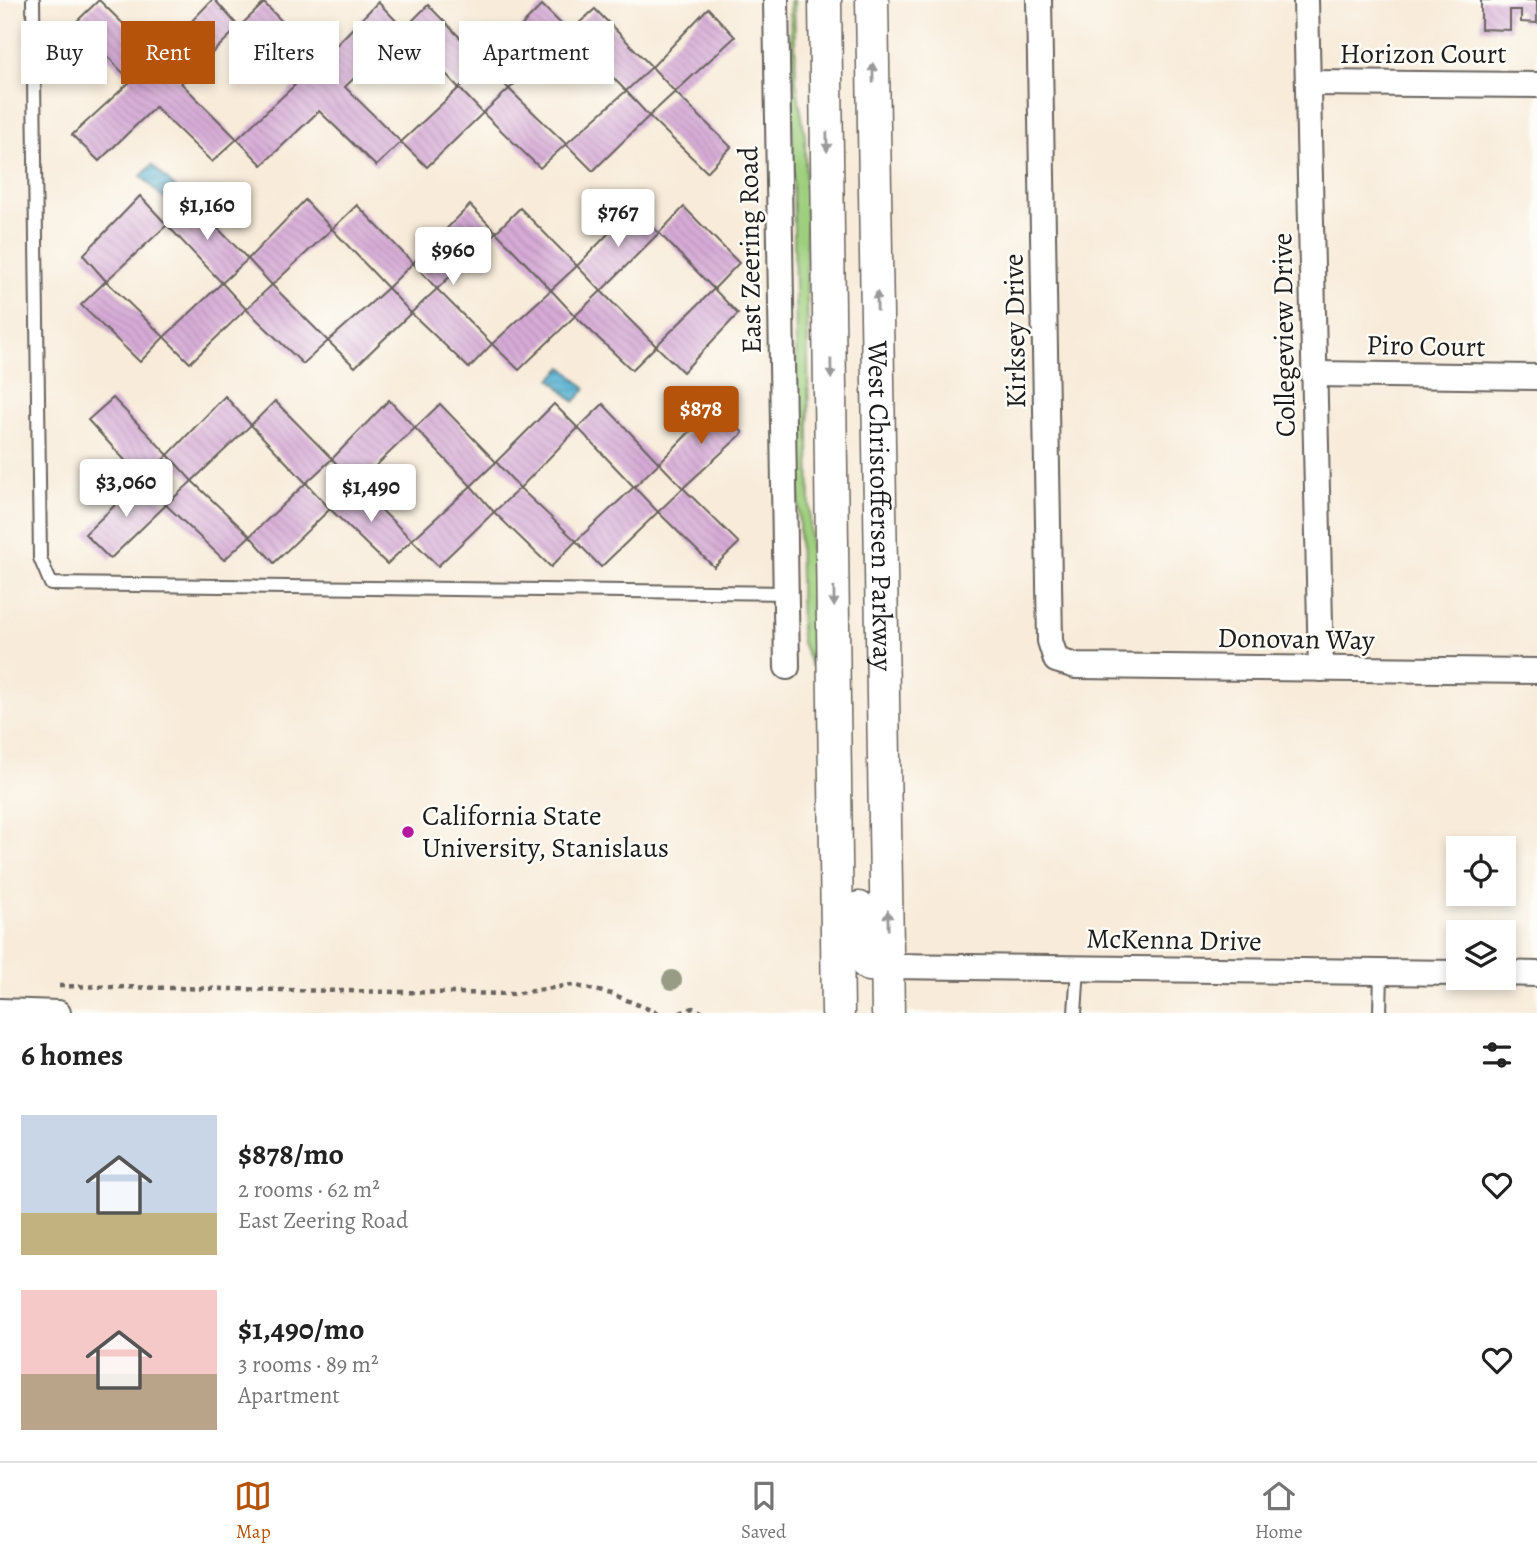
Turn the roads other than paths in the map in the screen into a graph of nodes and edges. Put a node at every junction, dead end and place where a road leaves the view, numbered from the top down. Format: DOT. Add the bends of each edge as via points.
graph roads {
  1 [pos="33,0"];
  2 [pos="776,0"];
  3 [pos="825,0"];
  4 [pos="872,0"];
  5 [pos="1039,0"];
  6 [pos="1306,0"];
  7 [pos="1308,83"];
  8 [pos="1537,85"];
  9 [pos="1315,374"];
  10 [pos="1537,377"];
  11 [pos="785,593"];
  12 [pos="1056,660"];
  13 [pos="787,667"];
  14 [pos="1321,668"];
  15 [pos="1537,671"];
  16 [pos="837,826"];
  17 [pos="889,966"];
  18 [pos="1078,968"];
  19 [pos="1381,972"];
  20 [pos="1446,973"];
  21 [pos="1516,973"];
  22 [pos="1537,974"];
  23 [pos="0,1011"];
  24 [pos="58,1013"];
  25 [pos="838,1013"];
  26 [pos="888,1013"];
  27 [pos="1075,1013"];
  28 [pos="1380,1013"];
  1 -- 11 [label="lane" via="40,558 51,584"];
  2 -- 11 [label="street, East Zeering Road"];
  3 -- 16 [label="street, West Christoffersen Parkway, one-way"];
  17 -- 4 [label="street, West Christoffersen Parkway, one-way"];
  5 -- 12 [label="street, Kirksey Drive" via="1050,641"];
  6 -- 7 [label="street, Collegeview Drive"];
  7 -- 8 [label="street, Horizon Court"];
  7 -- 9 [label="street, Collegeview Drive"];
  9 -- 10 [label="street, Piro Court"];
  9 -- 14 [label="street, Collegeview Drive"];
  11 -- 13 [label="street, East Zeering Road"];
  12 -- 14 [label="street, Donovan Way" via="1076,666"];
  14 -- 15 [label="street, Donovan Way"];
  16 -- 17 [label="street" via="851,833 858,849 861,958 869,965"];
  16 -- 25 [label="street, West Christoffersen Parkway"];
  17 -- 18 [label="street, McKenna Drive"];
  17 -- 26 [label="street, West Christoffersen Parkway"];
  18 -- 19 [label="street, McKenna Drive"];
  18 -- 27 [label="lane"];
  19 -- 20 [label="street, McKenna Drive"];
  19 -- 28 [label="lane"];
  21 -- 22 [label="street"];
  23 -- 24 [label="street"];
}
